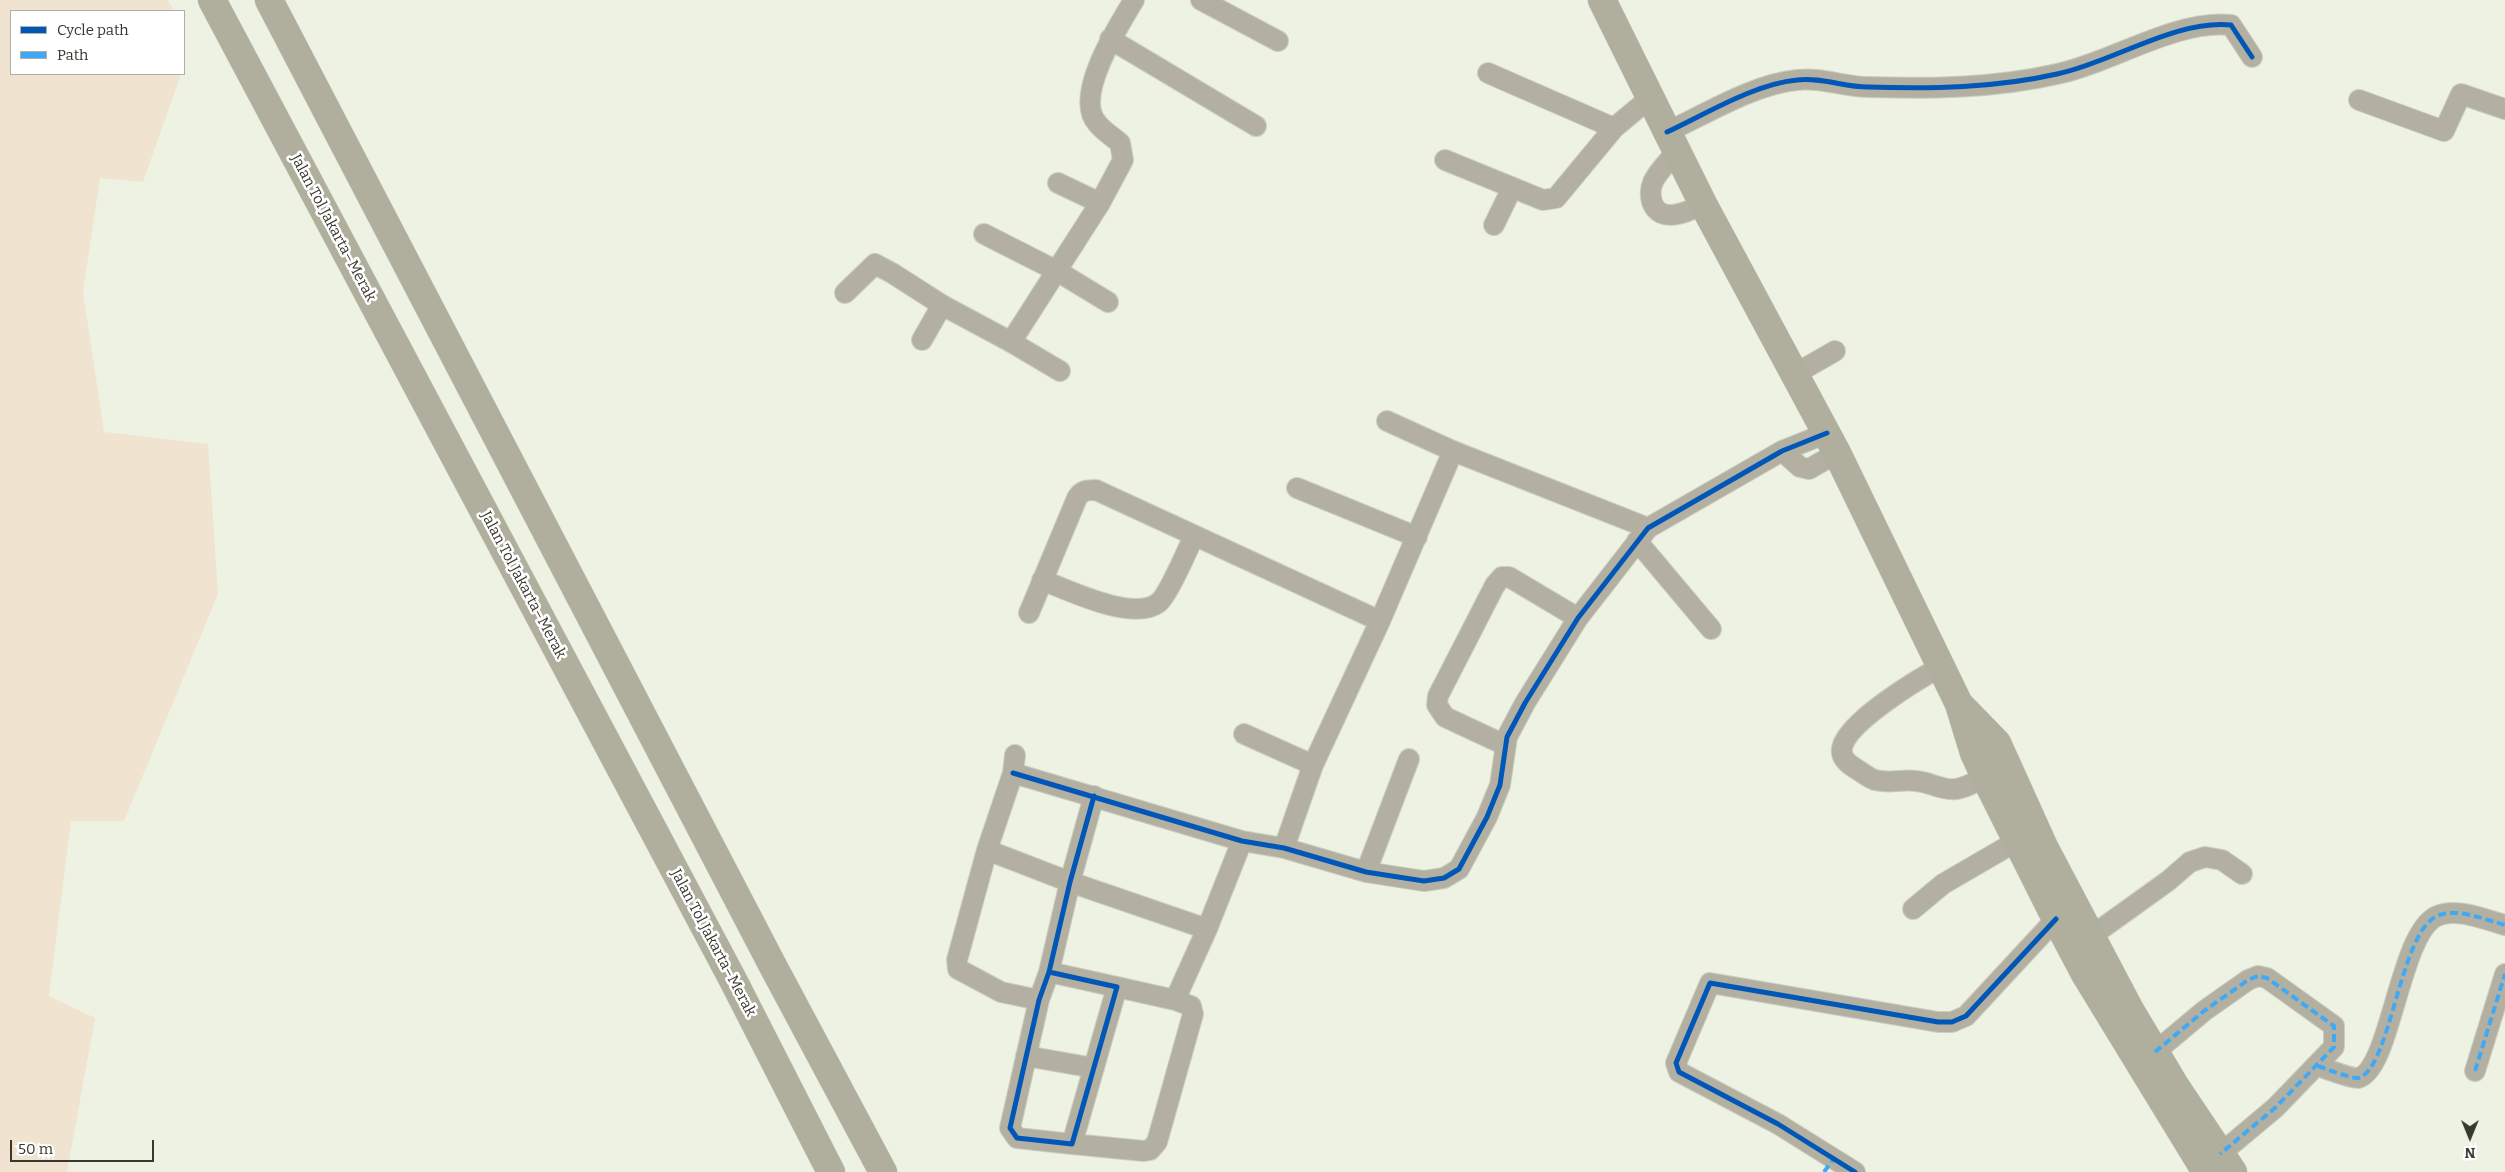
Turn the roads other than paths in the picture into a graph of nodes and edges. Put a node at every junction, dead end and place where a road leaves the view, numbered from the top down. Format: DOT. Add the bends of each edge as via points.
graph roads {
  1 [pos="212,0"];
  2 [pos="268,0"];
  3 [pos="1134,0"];
  4 [pos="1201,0"];
  5 [pos="1602,0"];
  6 [pos="1110,39"];
  7 [pos="1278,40"];
  8 [pos="2252,57"];
  9 [pos="1488,73"];
  10 [pos="1650,98"];
  11 [pos="2359,100"];
  12 [pos="2505,108"];
  13 [pos="1256,126"];
  14 [pos="1614,128"];
  15 [pos="1672,141"];
  16 [pos="1445,160"];
  17 [pos="1058,183"];
  18 [pos="1512,188"];
  19 [pos="1100,203"];
  20 [pos="1702,204"];
  21 [pos="1494,226"];
  22 [pos="984,234"];
  23 [pos="1057,271"];
  24 [pos="845,293"];
  25 [pos="1108,302"];
  26 [pos="942,305"];
  27 [pos="922,340"];
  28 [pos="1011,342"];
  29 [pos="1835,351"];
  30 [pos="1060,371"];
  31 [pos="1795,374"];
  32 [pos="1387,421"];
  33 [pos="1832,443"];
  34 [pos="1453,451"];
  35 [pos="1782,451"];
  36 [pos="1297,488"];
  37 [pos="1643,534"];
  38 [pos="1194,536"];
  39 [pos="1417,537"];
  40 [pos="1042,580"];
  41 [pos="1029,613"];
  42 [pos="1578,618"];
  43 [pos="1380,621"];
  44 [pos="1711,630"];
  45 [pos="1941,667"];
  46 [pos="1959,704"];
  47 [pos="1244,734"];
  48 [pos="1505,745"];
  49 [pos="1409,759"];
  50 [pos="1313,765"];
  51 [pos="1985,777"];
  52 [pos="1094,796"];
  53 [pos="1242,841"];
  54 [pos="2017,841"];
  55 [pos="1284,848"];
  56 [pos="987,850"];
  57 [pos="1366,872"];
  58 [pos="2242,874"];
  59 [pos="1070,882"];
  60 [pos="1913,909"];
  61 [pos="2056,919"];
  62 [pos="2505,925"];
  63 [pos="1207,929"];
  64 [pos="2090,937"];
  65 [pos="1049,972"];
  66 [pos="2505,974"];
  67 [pos="1118,987"];
  68 [pos="1039,1000"];
  69 [pos="1176,1000"];
  70 [pos="2155,1052"];
  71 [pos="1026,1056"];
  72 [pos="2318,1066"];
  73 [pos="1094,1068"];
  74 [pos="2475,1072"];
  75 [pos="1072,1144"];
  76 [pos="1829,1165"];
  77 [pos="2220,1166"];
  78 [pos="831,1172"];
  79 [pos="883,1172"];
  80 [pos="1855,1172"];
  1 -- 78 [label="highway, Jalan Tol Jakarta–Merak" via="733,980"];
  2 -- 79 [label="highway" via="764,951"];
  3 -- 6 [label="street"];
  4 -- 7 [label="street"];
  5 -- 10 [label="highway"];
  6 -- 13 [label="street"];
  6 -- 19 [label="street" via="1090,92 1090,107 1096,123 1120,143 1123,160"];
  8 -- 15 [label="street" via="2231,25 2214,23 2058,74 1969,88 1866,87 1827,80 1797,80 1760,89"];
  9 -- 14 [label="street"];
  10 -- 14 [label="street"];
  10 -- 15 [label="highway"];
  11 -- 12 [label="street" via="2444,131 2461,94"];
  14 -- 18 [label="street" via="1556,198 1543,200"];
  15 -- 20 [label="highway"];
  15 -- 20 [label="street" via="1653,183 1650,195 1653,205 1660,213 1674,215"];
  16 -- 18 [label="street"];
  17 -- 19 [label="street"];
  18 -- 21 [label="street"];
  19 -- 23 [label="street"];
  20 -- 31 [label="highway"];
  22 -- 23 [label="street"];
  23 -- 25 [label="street"];
  23 -- 28 [label="street"];
  24 -- 26 [label="street" via="875,264"];
  26 -- 27 [label="street"];
  26 -- 28 [label="street"];
  28 -- 30 [label="street"];
  29 -- 31 [label="street"];
  31 -- 33 [label="highway"];
  32 -- 34 [label="street"];
  33 -- 35 [label="street"];
  33 -- 35 [label="street" via="1809,469 1800,467"];
  33 -- 45 [label="highway"];
  34 -- 37 [label="street"];
  34 -- 39 [label="street"];
  35 -- 37 [label="street"];
  36 -- 39 [label="street"];
  37 -- 42 [label="street"];
  37 -- 44 [label="street"];
  38 -- 40 [label="street" via="1160,603 1146,610 1114,606"];
  38 -- 40 [label="street" via="1096,490 1086,490 1077,498"];
  38 -- 43 [label="street"];
  39 -- 43 [label="street"];
  40 -- 41 [label="street"];
  42 -- 48 [label="street" via="1525,703"];
  42 -- 48 [label="street" via="1509,577 1502,577 1495,585 1438,696 1437,705 1445,717"];
  43 -- 50 [label="street"];
  45 -- 46 [label="highway"];
  45 -- 51 [label="street" via="1908,685 1877,708 1849,735 1842,747 1843,757 1849,765 1873,779 1893,783 1914,780 1951,790"];
  46 -- 51 [label="highway"];
  46 -- 64 [label="highway" via="1997,743 2044,847"];
  47 -- 50 [label="street"];
  48 -- 57 [label="street" via="1500,785 1459,870 1444,878 1424,880"];
  49 -- 57 [label="street"];
  50 -- 55 [label="street"];
  51 -- 54 [label="highway"];
  52 -- 53 [label="street"];
  52 -- 56 [label="street" via="1014,764"];
  52 -- 59 [label="street"];
  53 -- 55 [label="street"];
  53 -- 63 [label="street"];
  54 -- 60 [label="street" via="1943,884"];
  54 -- 61 [label="highway"];
  55 -- 57 [label="street"];
  56 -- 59 [label="street"];
  56 -- 68 [label="street" via="959,950 958,968 1002,992"];
  58 -- 64 [label="street" via="2222,860 2205,857 2190,862 2168,882"];
  59 -- 63 [label="street"];
  59 -- 65 [label="street"];
  61 -- 76 [label="street" via="1966,1016 1952,1022 1710,983 1676,1063 1679,1072 1778,1124"];
  61 -- 77 [label="highway" via="2085,974"];
  62 -- 72 [label="street" via="2450,913 2437,916 2425,926 2412,953 2379,1051 2369,1069 2359,1078 2350,1078"];
  63 -- 69 [label="street"];
  64 -- 70 [label="highway"];
  65 -- 67 [label="street"];
  65 -- 68 [label="street"];
  66 -- 74 [label="street"];
  67 -- 69 [label="street"];
  67 -- 73 [label="street"];
  68 -- 71 [label="street"];
  69 -- 75 [label="street" via="1191,1006 1193,1014 1157,1142 1150,1150 1144,1151"];
  70 -- 72 [label="street" via="2204,1011 2258,976 2267,978 2334,1026 2334,1047"];
  70 -- 77 [label="highway"];
  71 -- 73 [label="street"];
  71 -- 75 [label="street" via="1010,1128 1017,1138"];
  72 -- 77 [label="street"];
  73 -- 75 [label="street"];
  76 -- 80 [label="street"];
}
